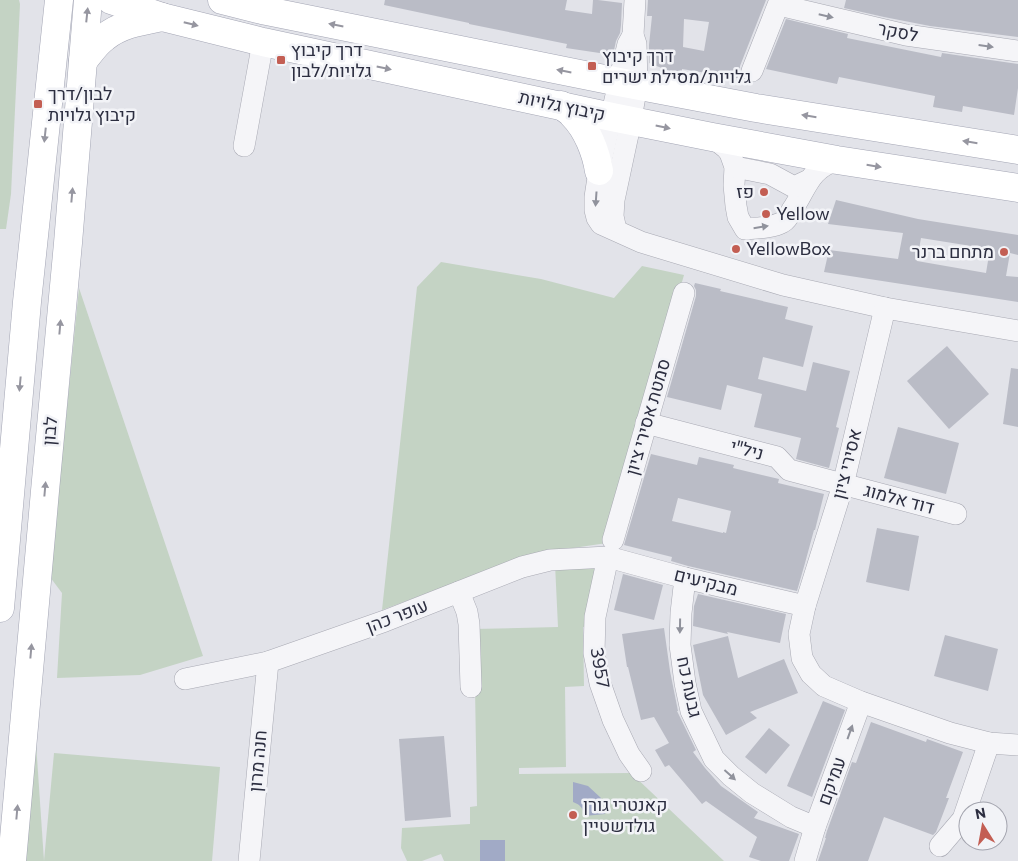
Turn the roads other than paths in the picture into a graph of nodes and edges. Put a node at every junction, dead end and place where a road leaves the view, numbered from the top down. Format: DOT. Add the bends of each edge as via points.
graph roads {
  1 [pos="44,0"];
  2 [pos="60,0"];
  3 [pos="88,0"];
  4 [pos="112,0"];
  5 [pos="222,0"];
  6 [pos="635,0"];
  7 [pos="779,3"];
  8 [pos="162,17"];
  9 [pos="263,42"];
  10 [pos="54,48"];
  11 [pos="1018,51"];
  12 [pos="83,61"];
  13 [pos="752,72"];
  14 [pos="628,84"];
  15 [pos="561,105"];
  16 [pos="621,119"];
  17 [pos="712,138"];
  18 [pos="244,146"];
  19 [pos="1018,150"];
  20 [pos="837,160"];
  21 [pos="735,167"];
  22 [pos="599,171"];
  23 [pos="809,180"];
  24 [pos="1018,188"];
  25 [pos="616,230"];
  26 [pos="684,293"];
  27 [pos="885,308"];
  28 [pos="1018,331"];
  29 [pos="646,423"];
  30 [pos="843,484"];
  31 [pos="956,514"];
  32 [pos="610,549"];
  33 [pos="685,578"];
  34 [pos="459,592"];
  35 [pos="805,606"];
  36 [pos="0,608"];
  37 [pos="268,662"];
  38 [pos="185,680"];
  39 [pos="471,687"];
  40 [pos="861,702"];
  41 [pos="1006,745"];
  42 [pos="641,771"];
  43 [pos="815,827"];
  44 [pos="940,846"];
  45 [pos="12,861"];
  46 [pos="249,861"];
  47 [pos="805,861"];
  1 -- 10 [label="main road"];
  2 -- 10 [label="main road, לבון"];
  12 -- 3 [label="main road, לבון, one-way"];
  4 -- 8 [label="main road, קיבוץ גלויות"];
  14 -- 5 [label="main road, קיבוץ גלויות, one-way"];
  6 -- 14 [label="street" via="633,35 636,44"];
  7 -- 11 [label="street, לסקר, one-way" via="906,35"];
  7 -- 13 [label="street"];
  8 -- 9 [label="main road, קיבוץ גלויות, one-way"];
  8 -- 12 [label="main road" via="114,30 103,37"];
  9 -- 15 [label="main road, קיבוץ גלויות, one-way"];
  9 -- 18 [label="street"];
  10 -- 36 [label="main road, לבון, one-way"];
  45 -- 12 [label="main road, לבון, one-way"];
  14 -- 16 [label="street"];
  19 -- 14 [label="main road, קיבוץ גלויות, one-way" via="766,110"];
  15 -- 16 [label="main road, קיבוץ גלויות"];
  15 -- 22 [label="main road" via="582,126"];
  16 -- 17 [label="main road, קיבוץ גלויות, one-way"];
  16 -- 22 [label="street"];
  16 -- 25 [label="street" via="613,216"];
  17 -- 20 [label="main road, קיבוץ גלויות"];
  17 -- 21 [label="street" via="726,148"];
  20 -- 23 [label="street" via="820,168"];
  20 -- 24 [label="main road, קיבוץ גלויות, one-way"];
  21 -- 23 [label="street" via="770,174 794,187"];
  21 -- 23 [label="street, one-way" via="736,206 745,229 763,228 785,221"];
  22 -- 25 [label="street, one-way" via="595,197 597,218 601,224"];
  25 -- 27 [label="street" via="640,242 783,285"];
  26 -- 29 [label="street, סמטת אסירי ציון"];
  27 -- 28 [label="street"];
  27 -- 30 [label="street, אסירי ציון"];
  29 -- 30 [label="street, ניל\"י" via="777,457 789,470"];
  29 -- 32 [label="street, סמטת אסירי ציון"];
  30 -- 31 [label="street, דוד אלמוג"];
  30 -- 35 [label="street, אסירי ציון"];
  32 -- 33 [label="street, מבקיעים"];
  32 -- 34 [label="street, עופר כהן" via="522,567"];
  32 -- 42 [label="street, 3957" via="596,616 594,653 613,720"];
  33 -- 35 [label="street, מבקיעים"];
  33 -- 43 [label="street, גבעת כח, one-way" via="680,645 685,683 691,711 714,759 752,793 791,817"];
  34 -- 37 [label="street, עופר כהן"];
  34 -- 39 [label="street" via="469,624"];
  35 -- 40 [label="street, אסירי ציון" via="799,634 802,658 811,674 824,686"];
  37 -- 38 [label="street, עופר כהן"];
  37 -- 46 [label="street, חנה מרון"];
  40 -- 41 [label="street, אסירי ציון" via="950,733"];
  43 -- 40 [label="street, עמיקם, one-way"];
  41 -- 44 [label="street" via="962,819"];
  43 -- 47 [label="street, עמיקם"];
}
